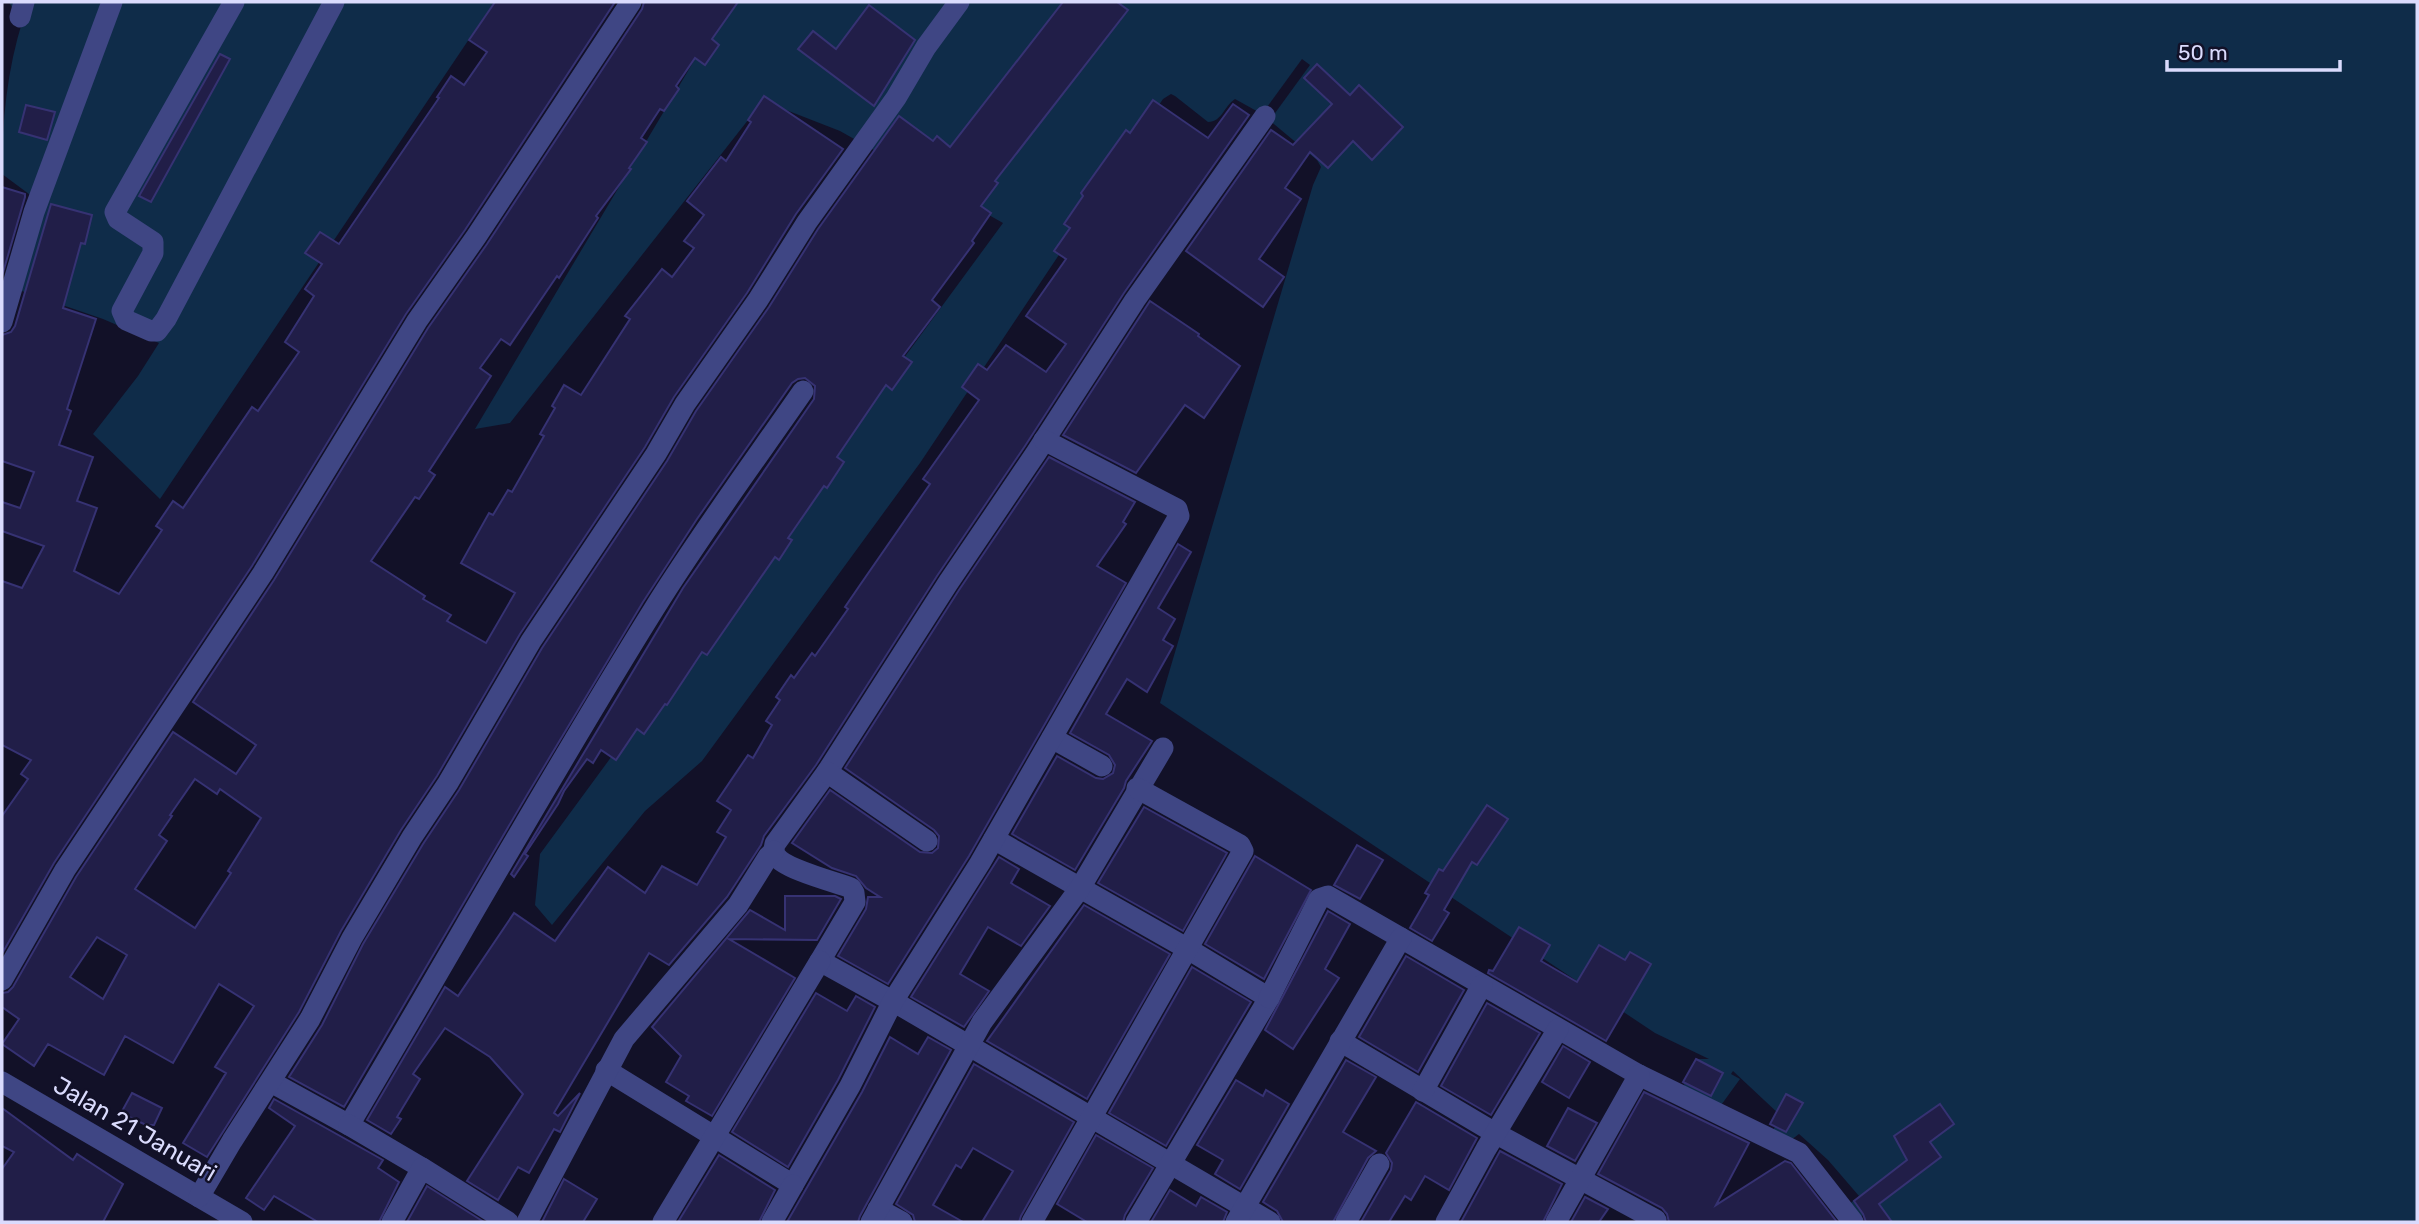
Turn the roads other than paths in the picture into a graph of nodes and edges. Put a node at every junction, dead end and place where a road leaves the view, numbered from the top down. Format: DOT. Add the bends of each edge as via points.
graph roads {
  1 [pos="112,2"];
  2 [pos="233,2"];
  3 [pos="334,2"];
  4 [pos="631,2"];
  5 [pos="959,2"];
  6 [pos="1265,116"];
  7 [pos="2,322"];
  8 [pos="803,391"];
  9 [pos="1044,440"];
  10 [pos="1052,738"];
  11 [pos="1163,748"];
  12 [pos="1102,766"];
  13 [pos="827,772"];
  14 [pos="1138,788"];
  15 [pos="994,839"];
  16 [pos="927,841"];
  17 [pos="774,851"];
  18 [pos="1080,888"];
  19 [pos="1401,938"];
  20 [pos="1188,949"];
  21 [pos="820,961"];
  22 [pos="2,980"];
  23 [pos="1482,985"];
  24 [pos="1269,998"];
  25 [pos="893,1001"];
  26 [pos="1558,1029"];
  27 [pos="1340,1041"];
  28 [pos="969,1047"];
  29 [pos="607,1070"];
  30 [pos="1639,1075"];
  31 [pos="2,1082"];
  32 [pos="271,1082"];
  33 [pos="1423,1091"];
  34 [pos="1092,1118"];
  35 [pos="349,1125"];
  36 [pos="1495,1133"];
  37 [pos="715,1135"];
  38 [pos="1379,1164"];
  39 [pos="1171,1165"];
  40 [pos="422,1168"];
  41 [pos="1581,1178"];
  42 [pos="793,1185"];
  43 [pos="199,1197"];
  44 [pos="874,1215"];
  45 [pos="1240,1215"];
  46 [pos="1656,1220"];
  47 [pos="242,1222"];
  48 [pos="392,1222"];
  49 [pos="508,1222"];
  50 [pos="527,1222"];
  51 [pos="663,1222"];
  52 [pos="772,1222"];
  53 [pos="902,1222"];
  54 [pos="1032,1222"];
  55 [pos="1136,1222"];
  56 [pos="1270,1222"];
  57 [pos="1346,1222"];
  58 [pos="1446,1222"];
  59 [pos="1556,1222"];
  60 [pos="1853,1222"];
  1 -- 7 [label="street" via="34,212"];
  2 -- 3 [label="street" via="115,212 118,219 153,242 153,253 122,311 126,320 151,331 157,331 166,319"];
  4 -- 22 [label="street" via="417,321 263,573 65,870"];
  5 -- 32 [label="street" via="685,404 531,641"];
  6 -- 9 [label="street" via="1135,299"];
  8 -- 35 [label="street" via="655,606"];
  9 -- 10 [label="street" via="1177,509 1179,516"];
  9 -- 13 [label="street"];
  10 -- 12 [label="street"];
  10 -- 15 [label="street"];
  11 -- 14 [label="street"];
  13 -- 16 [label="street"];
  13 -- 17 [label="street"];
  14 -- 18 [label="street"];
  14 -- 20 [label="street" via="1242,848"];
  15 -- 18 [label="street"];
  15 -- 25 [label="street"];
  17 -- 21 [label="street" via="786,864 854,892 855,902"];
  17 -- 29 [label="street" via="738,905 624,1039"];
  18 -- 20 [label="street"];
  18 -- 28 [label="street" via="982,1022"];
  19 -- 23 [label="street"];
  19 -- 24 [label="street" via="1325,896 1319,899"];
  19 -- 27 [label="street"];
  20 -- 24 [label="street"];
  20 -- 34 [label="street"];
  21 -- 25 [label="street"];
  21 -- 37 [label="street"];
  23 -- 26 [label="street"];
  23 -- 33 [label="street"];
  24 -- 39 [label="street"];
  25 -- 28 [label="street"];
  25 -- 42 [label="street"];
  26 -- 30 [label="street"];
  26 -- 36 [label="street"];
  27 -- 33 [label="street"];
  27 -- 45 [label="street"];
  28 -- 34 [label="street"];
  28 -- 44 [label="street"];
  29 -- 37 [label="street"];
  29 -- 50 [label="street"];
  30 -- 41 [label="street"];
  30 -- 60 [label="street" via="1799,1153"];
  31 -- 43 [label="street, Jalan 21 Januari"];
  32 -- 35 [label="street"];
  32 -- 43 [label="street"];
  33 -- 36 [label="street"];
  34 -- 39 [label="street"];
  34 -- 54 [label="street"];
  35 -- 40 [label="street"];
  36 -- 41 [label="street"];
  36 -- 58 [label="street"];
  37 -- 42 [label="street"];
  37 -- 51 [label="street"];
  38 -- 57 [label="street"];
  39 -- 45 [label="street"];
  39 -- 55 [label="street"];
  40 -- 48 [label="street"];
  40 -- 49 [label="street"];
  41 -- 46 [label="street"];
  41 -- 59 [label="street"];
  42 -- 52 [label="street"];
  43 -- 47 [label="street, Jalan 21 Januari"];
  44 -- 53 [label="street"];
  45 -- 56 [label="street"];
}
